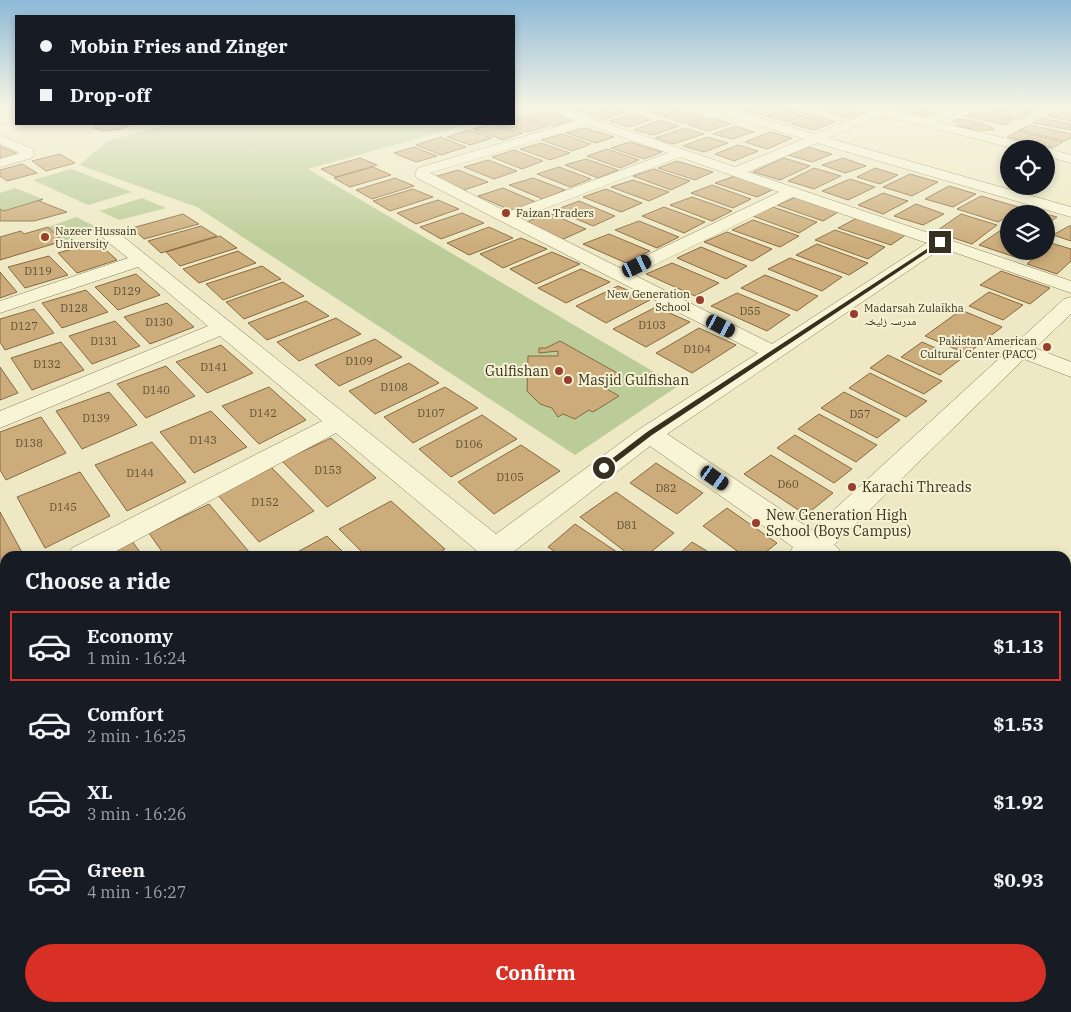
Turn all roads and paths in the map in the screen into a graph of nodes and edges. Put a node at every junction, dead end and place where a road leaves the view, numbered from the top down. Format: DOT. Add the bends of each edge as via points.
graph roads {
  1 [pos="28,152"];
  2 [pos="487,152"];
  3 [pos="782,152"];
  4 [pos="864,152"];
  5 [pos="680,153"];
  6 [pos="1055,154"];
  7 [pos="1070,158"];
  8 [pos="0,163"];
  9 [pos="736,172"];
  10 [pos="791,192"];
  11 [pos="1071,212"];
  12 [pos="506,218"];
  13 [pos="110,235"];
  14 [pos="940,242"];
  15 [pos="140,260"];
  16 [pos="620,275"];
  17 [pos="1071,287"];
  18 [pos="1071,303"];
  19 [pos="0,307"];
  20 [pos="223,328"];
  21 [pos="1021,350"];
  22 [pos="772,352"];
  23 [pos="1071,370"];
  24 [pos="0,420"];
  25 [pos="338,422"];
  26 [pos="650,434"];
  27 [pos="92,551"];
  28 [pos="489,551"];
  29 [pos="494,551"];
  30 [pos="811,551"];
  31 [pos="816,551"];
  1 -- 8 [label="street" via="21,158"];
  2 -- 12 [label="street" via="422,172 422,175"];
  3 -- 9 [label="street"];
  4 -- 11 [label="street"];
  5 -- 9 [label="street"];
  5 -- 12 [label="street"];
  6 -- 7 [label="street"];
  9 -- 10 [label="street"];
  10 -- 14 [label="street"];
  10 -- 16 [label="street"];
  12 -- 16 [label="street"];
  13 -- 15 [label="street"];
  14 -- 17 [label="street"];
  14 -- 22 [label="street"];
  15 -- 19 [label="street"];
  15 -- 20 [label="street"];
  16 -- 22 [label="street"];
  18 -- 21 [label="street"];
  20 -- 24 [label="street"];
  20 -- 25 [label="street"];
  21 -- 23 [label="street"];
  21 -- 31 [label="street"];
  22 -- 26 [label="street"];
  25 -- 27 [label="street"];
  25 -- 28 [label="street"];
  26 -- 29 [label="street"];
  26 -- 30 [label="street"];
}
